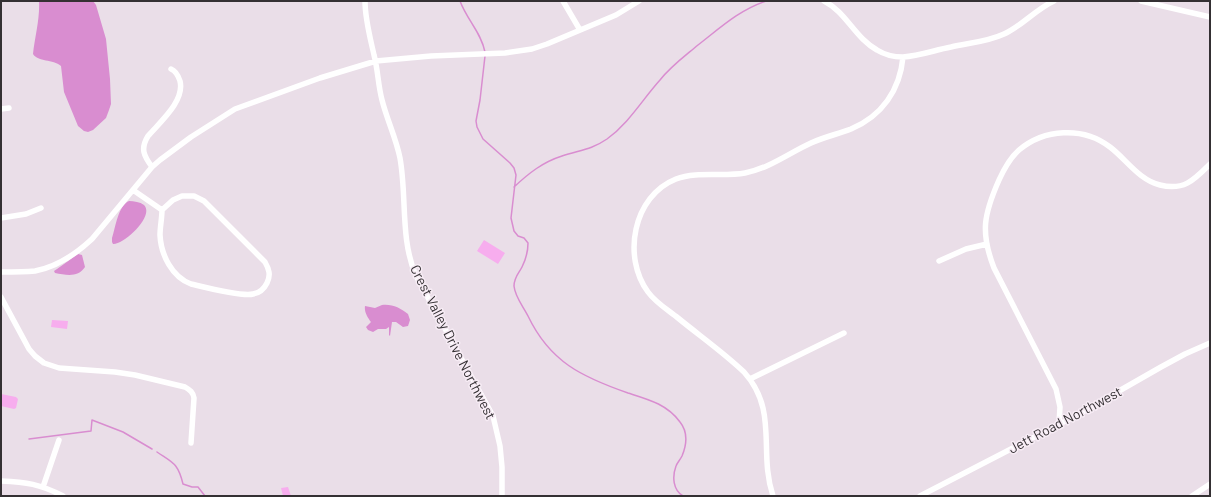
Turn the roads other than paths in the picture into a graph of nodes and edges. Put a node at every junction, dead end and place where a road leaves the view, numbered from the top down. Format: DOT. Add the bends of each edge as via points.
graph roads {
  1 [pos="365,1"];
  2 [pos="563,1"];
  3 [pos="639,1"];
  4 [pos="824,1"];
  5 [pos="1054,1"];
  6 [pos="1142,1"];
  7 [pos="1210,17"];
  8 [pos="580,30"];
  9 [pos="904,57"];
  10 [pos="376,61"];
  11 [pos="171,69"];
  12 [pos="9,108"];
  13 [pos="1,109"];
  14 [pos="1210,164"];
  15 [pos="152,167"];
  16 [pos="133,190"];
  17 [pos="41,208"];
  18 [pos="162,210"];
  19 [pos="1,218"];
  20 [pos="987,244"];
  21 [pos="939,262"];
  22 [pos="1,272"];
  23 [pos="1,297"];
  24 [pos="844,333"];
  25 [pos="1210,343"];
  26 [pos="750,379"];
  27 [pos="1059,424"];
  28 [pos="59,440"];
  29 [pos="191,443"];
  30 [pos="1,481"];
  31 [pos="1210,484"];
  32 [pos="43,487"];
  33 [pos="63,496"];
  34 [pos="502,496"];
  35 [pos="772,496"];
  36 [pos="920,496"];
  37 [pos="1192,496"];
  1 -- 10 [label="street, Crest Valley Drive Northwest" via="367,24"];
  2 -- 8 [label="street"];
  3 -- 8 [label="street" via="616,15"];
  4 -- 9 [label="street" via="835,7 869,45 884,54"];
  5 -- 9 [label="street" via="1003,35 982,42"];
  6 -- 7 [label="street"];
  8 -- 10 [label="street" via="547,44 519,51"];
  9 -- 26 [label="street" via="892,95 880,110 863,123 813,142 773,164 756,170 734,175 676,179 657,191 642,211 636,231 634,252 636,270 644,286 656,301 737,365"];
  10 -- 15 [label="street" via="235,109 191,137"];
  10 -- 34 [label="street, Crest Valley Drive Northwest" via="382,100 398,148 406,238 412,265 493,416 500,446"];
  11 -- 15 [label="street" via="179,79 180,93 176,104 144,142 144,154"];
  12 -- 13 [label="street"];
  14 -- 20 [label="street" via="1195,179 1185,184 1160,185 1144,178 1110,147 1089,136 1073,133 1046,136 1018,151 1003,171 987,211"];
  15 -- 16 [label="street"];
  16 -- 18 [label="street"];
  16 -- 22 [label="street" via="92,239 73,254 40,270"];
  17 -- 19 [label="street" via="26,214"];
  18 -- 18 [label="street" via="182,196 194,196 204,201 265,262 269,274 265,287 256,293 246,295 191,284 180,279 171,268 162,248"];
  20 -- 21 [label="street" via="966,249"];
  20 -- 27 [label="street" via="994,268 1056,389 1060,407"];
  23 -- 29 [label="street" via="29,349 44,363 58,368 135,375 190,390 194,398"];
  24 -- 26 [label="street"];
  25 -- 27 [label="street, Jett Road Northwest" via="1185,354"];
  26 -- 35 [label="street" via="759,394 764,411 767,468"];
  27 -- 36 [label="street, Jett Road Northwest"];
  28 -- 32 [label="street"];
  30 -- 32 [label="street" via="25,482"];
  31 -- 37 [label="street"];
  32 -- 33 [label="street"];
}
